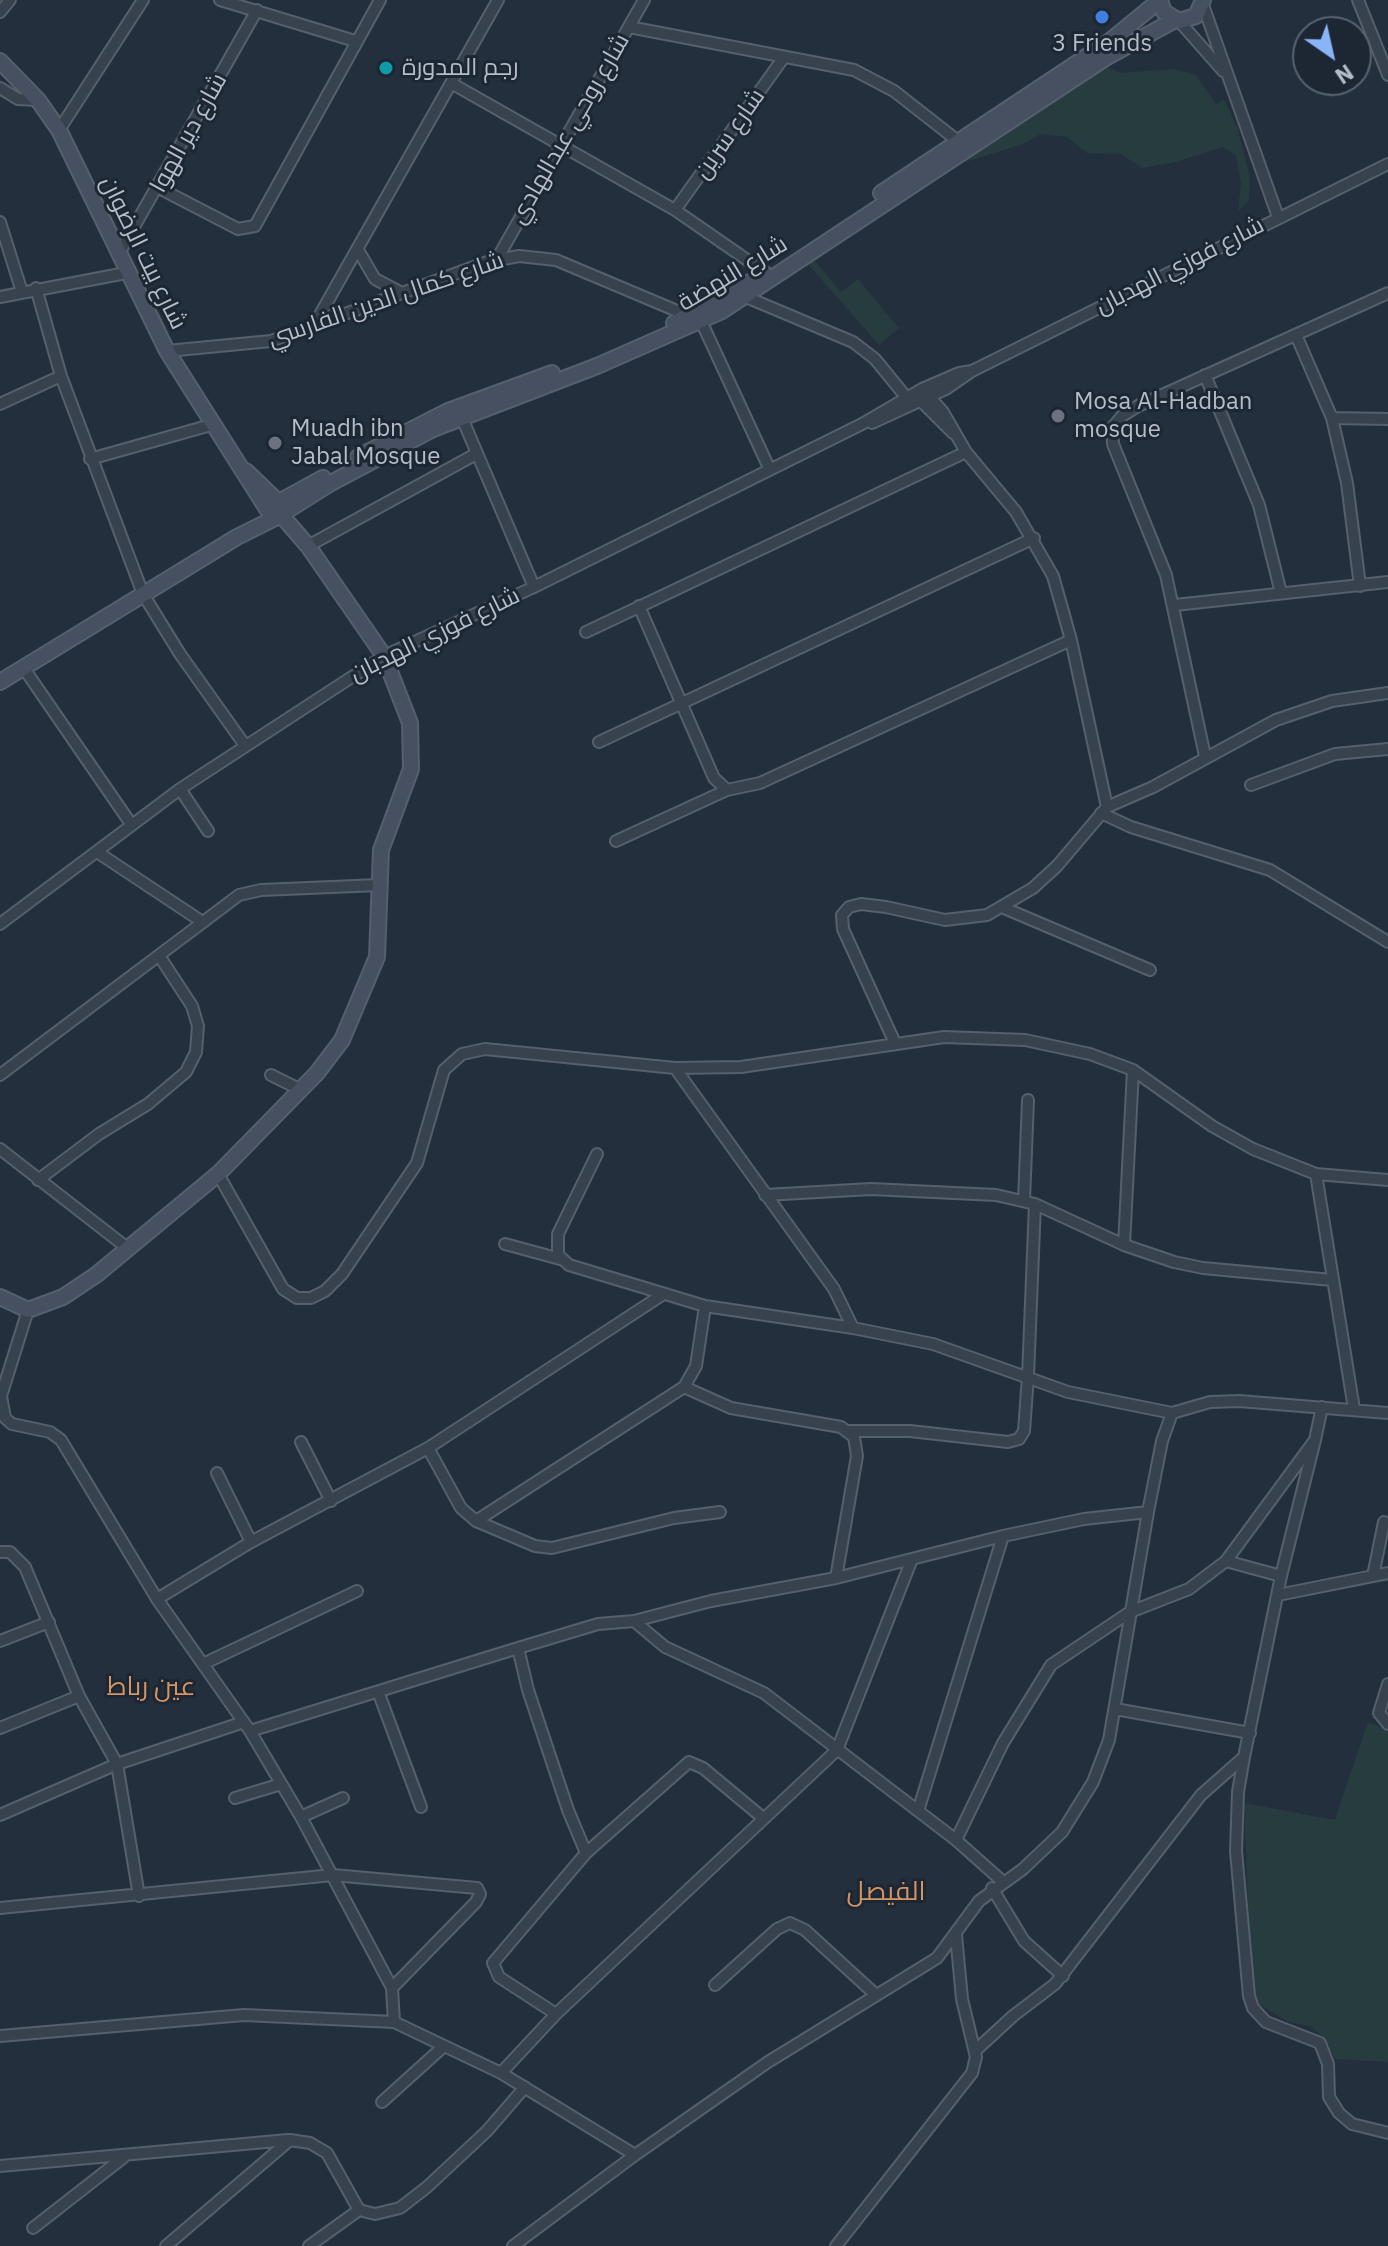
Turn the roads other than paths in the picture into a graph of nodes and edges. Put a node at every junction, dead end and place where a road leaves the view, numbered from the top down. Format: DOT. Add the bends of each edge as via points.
graph roads {
  1 [pos="10,0"];
  2 [pos="143,0"];
  3 [pos="220,0"];
  4 [pos="380,0"];
  5 [pos="498,0"];
  6 [pos="644,0"];
  7 [pos="1160,0"];
  8 [pos="1358,0"];
  9 [pos="1204,2"];
  10 [pos="257,10"];
  11 [pos="0,12"];
  12 [pos="1177,21"];
  13 [pos="629,27"];
  14 [pos="355,41"];
  15 [pos="784,57"];
  16 [pos="0,61"];
  17 [pos="1388,75"];
  18 [pos="1227,76"];
  19 [pos="451,83"];
  20 [pos="0,88"];
  21 [pos="38,100"];
  22 [pos="59,130"];
  23 [pos="560,144"];
  24 [pos="962,145"];
  25 [pos="1388,164"];
  26 [pos="159,188"];
  27 [pos="675,210"];
  28 [pos="1278,217"];
  29 [pos="0,222"];
  30 [pos="358,250"];
  31 [pos="118,255"];
  32 [pos="497,259"];
  33 [pos="126,273"];
  34 [pos="766,273"];
  35 [pos="36,288"];
  36 [pos="22,292"];
  37 [pos="400,292"];
  38 [pos="1388,293"];
  39 [pos="0,297"];
  40 [pos="746,297"];
  41 [pos="695,318"];
  42 [pos="313,327"];
  43 [pos="1296,335"];
  44 [pos="167,351"];
  45 [pos="972,371"];
  46 [pos="1205,375"];
  47 [pos="61,376"];
  48 [pos="946,389"];
  49 [pos="918,395"];
  50 [pos="0,404"];
  51 [pos="943,412"];
  52 [pos="462,418"];
  53 [pos="1332,418"];
  54 [pos="1388,419"];
  55 [pos="211,425"];
  56 [pos="953,433"];
  57 [pos="966,452"];
  58 [pos="476,454"];
  59 [pos="90,459"];
  60 [pos="770,470"];
  61 [pos="276,510"];
  62 [pos="1034,538"];
  63 [pos="308,546"];
  64 [pos="1388,582"];
  65 [pos="1360,586"];
  66 [pos="534,587"];
  67 [pos="1281,593"];
  68 [pos="143,594"];
  69 [pos="1175,605"];
  70 [pos="639,606"];
  71 [pos="586,632"];
  72 [pos="1071,640"];
  73 [pos="384,656"];
  74 [pos="23,667"];
  75 [pos="0,682"];
  76 [pos="1388,693"];
  77 [pos="683,702"];
  78 [pos="599,742"];
  79 [pos="244,744"];
  80 [pos="1388,749"];
  81 [pos="1205,756"];
  82 [pos="1251,785"];
  83 [pos="180,789"];
  84 [pos="727,790"];
  85 [pos="1104,810"];
  86 [pos="131,824"];
  87 [pos="208,831"];
  88 [pos="616,841"];
  89 [pos="97,852"];
  90 [pos="379,885"];
  91 [pos="1004,908"];
  92 [pos="201,921"];
  93 [pos="0,924"];
  94 [pos="1388,942"];
  95 [pos="160,957"];
  96 [pos="1150,970"];
  97 [pos="894,1041"];
  98 [pos="675,1068"];
  99 [pos="1133,1070"];
  100 [pos="0,1075"];
  101 [pos="271,1075"];
  102 [pos="299,1089"];
  103 [pos="1028,1100"];
  104 [pos="0,1149"];
  105 [pos="597,1154"];
  106 [pos="218,1174"];
  107 [pos="1316,1174"];
  108 [pos="38,1180"];
  109 [pos="1388,1180"];
  110 [pos="765,1195"];
  111 [pos="1030,1203"];
  112 [pos="505,1244"];
  113 [pos="1124,1245"];
  114 [pos="126,1247"];
  115 [pos="560,1259"];
  116 [pos="1332,1280"];
  117 [pos="662,1295"];
  118 [pos="0,1297"];
  119 [pos="705,1306"];
  120 [pos="28,1310"];
  121 [pos="853,1328"];
  122 [pos="1028,1376"];
  123 [pos="684,1387"];
  124 [pos="1322,1407"];
  125 [pos="1354,1409"];
  126 [pos="1172,1413"];
  127 [pos="1388,1413"];
  128 [pos="850,1431"];
  129 [pos="1315,1440"];
  130 [pos="301,1442"];
  131 [pos="428,1448"];
  132 [pos="217,1473"];
  133 [pos="331,1501"];
  134 [pos="720,1512"];
  135 [pos="1148,1512"];
  136 [pos="476,1521"];
  137 [pos="1384,1522"];
  138 [pos="1003,1536"];
  139 [pos="251,1542"];
  140 [pos="0,1552"];
  141 [pos="912,1559"];
  142 [pos="1226,1561"];
  143 [pos="1388,1573"];
  144 [pos="1281,1576"];
  145 [pos="1373,1576"];
  146 [pos="836,1578"];
  147 [pos="357,1591"];
  148 [pos="1278,1595"];
  149 [pos="157,1599"];
  150 [pos="1130,1612"];
  151 [pos="634,1621"];
  152 [pos="49,1622"];
  153 [pos="0,1641"];
  154 [pos="518,1648"];
  155 [pos="203,1664"];
  156 [pos="1388,1684"];
  157 [pos="379,1694"];
  158 [pos="79,1696"];
  159 [pos="1115,1709"];
  160 [pos="1388,1724"];
  161 [pos="247,1727"];
  162 [pos="0,1728"];
  163 [pos="1250,1733"];
  164 [pos="837,1750"];
  165 [pos="1244,1757"];
  166 [pos="117,1764"];
  167 [pos="281,1784"];
  168 [pos="235,1798"];
  169 [pos="343,1798"];
  170 [pos="421,1807"];
  171 [pos="918,1811"];
  172 [pos="0,1815"];
  173 [pos="301,1817"];
  174 [pos="763,1818"];
  175 [pos="956,1840"];
  176 [pos="586,1853"];
  177 [pos="333,1875"];
  178 [pos="1002,1881"];
  179 [pos="992,1888"];
  180 [pos="139,1896"];
  181 [pos="0,1908"];
  182 [pos="956,1935"];
  183 [pos="1063,1976"];
  184 [pos="715,1985"];
  185 [pos="392,1988"];
  186 [pos="876,1995"];
  187 [pos="556,2014"];
  188 [pos="394,2022"];
  189 [pos="0,2036"];
  190 [pos="444,2046"];
  191 [pos="975,2051"];
  192 [pos="501,2073"];
  193 [pos="525,2087"];
  194 [pos="382,2102"];
  195 [pos="1388,2133"];
  196 [pos="290,2140"];
  197 [pos="635,2155"];
  198 [pos="126,2156"];
  199 [pos="0,2166"];
  200 [pos="359,2210"];
  201 [pos="33,2228"];
  202 [pos="166,2246"];
  203 [pos="309,2246"];
  204 [pos="513,2246"];
  205 [pos="836,2246"];
  1 -- 11 [label="street"];
  2 -- 22 [label="street"];
  3 -- 10 [label="street"];
  4 -- 14 [label="street"];
  5 -- 19 [label="street"];
  6 -- 13 [label="street, شارع روحي عبدالهادي"];
  7 -- 12 [label="street" via="1164,12"];
  7 -- 24 [label="street, شارع النهضة"];
  8 -- 17 [label="street"];
  9 -- 12 [label="street, شارع النهضة" via="1191,19"];
  9 -- 18 [label="street"];
  10 -- 14 [label="street"];
  10 -- 26 [label="street, شارع دير الهوا"];
  12 -- 18 [label="street"];
  12 -- 24 [label="street, شارع النهضة" via="1133,40"];
  13 -- 15 [label="street"];
  13 -- 23 [label="street, شارع روحي عبدالهادي"];
  14 -- 26 [label="street" via="255,226 238,229"];
  15 -- 24 [label="street" via="867,76"];
  15 -- 27 [label="street, شارع سرين"];
  16 -- 21 [label="street, شارع بيت الرضوان"];
  18 -- 28 [label="street"];
  19 -- 23 [label="street"];
  19 -- 30 [label="street"];
  20 -- 21 [label="street" via="18,99"];
  21 -- 22 [label="street, شارع بيت الرضوان"];
  22 -- 31 [label="street, شارع بيت الرضوان"];
  23 -- 27 [label="street"];
  23 -- 32 [label="street, شارع روحي عبدالهادي"];
  24 -- 34 [label="street, شارع النهضة"];
  24 -- 40 [label="street, شارع النهضة"];
  25 -- 28 [label="street, شارع فوزي الهدبان"];
  26 -- 31 [label="street, شارع دير الهوا"];
  27 -- 34 [label="street"];
  28 -- 45 [label="street, شارع فوزي الهدبان"];
  29 -- 36 [label="street"];
  30 -- 37 [label="street" via="375,279"];
  30 -- 42 [label="street"];
  31 -- 33 [label="street, شارع بيت الرضوان"];
  32 -- 37 [label="street, شارع كمال الدين الفارسي"];
  32 -- 41 [label="street, شارع كمال الدين الفارسي" via="556,260"];
  33 -- 35 [label="street"];
  33 -- 44 [label="street, شارع بيت الرضوان"];
  34 -- 41 [label="street, شارع النهضة"];
  35 -- 36 [label="street"];
  35 -- 47 [label="street"];
  36 -- 39 [label="street"];
  37 -- 42 [label="street, شارع كمال الدين الفارسي"];
  38 -- 43 [label="street"];
  40 -- 41 [label="street, شارع النهضة"];
  40 -- 49 [label="street" via="853,342"];
  41 -- 52 [label="street, شارع النهضة"];
  41 -- 60 [label="street"];
  41 -- 61 [label="street, شارع النهضة" via="448,411"];
  42 -- 44 [label="street, شارع كمال الدين الفارسي" via="258,343"];
  43 -- 46 [label="street"];
  43 -- 53 [label="street"];
  44 -- 55 [label="street, شارع بيت الرضوان"];
  45 -- 48 [label="street, شارع فوزي الهدبان"];
  45 -- 49 [label="street, شارع فوزي الهدبان"];
  46 -- 67 [label="street" via="1259,505"];
  46 -- 69 [label="street" via="1138,406 1112,428 1113,444"];
  47 -- 50 [label="street"];
  47 -- 59 [label="street"];
  48 -- 49 [label="street, شارع فوزي الهدبان"];
  48 -- 51 [label="street"];
  49 -- 51 [label="street"];
  49 -- 56 [label="street"];
  49 -- 60 [label="street, شارع فوزي الهدبان" via="875,422"];
  51 -- 56 [label="street"];
  52 -- 58 [label="street"];
  52 -- 61 [label="street, شارع النهضة"];
  53 -- 54 [label="street"];
  53 -- 65 [label="street" via="1347,483"];
  55 -- 59 [label="street"];
  55 -- 61 [label="street, شارع بيت الرضوان"];
  56 -- 57 [label="street"];
  57 -- 62 [label="street"];
  57 -- 70 [label="street"];
  58 -- 63 [label="street"];
  58 -- 66 [label="street"];
  59 -- 68 [label="street"];
  60 -- 66 [label="street, شارع فوزي الهدبان"];
  61 -- 63 [label="street, شارع بيت الرضوان"];
  61 -- 68 [label="street"];
  62 -- 72 [label="street" via="1053,576"];
  62 -- 77 [label="street"];
  63 -- 73 [label="street, شارع بيت الرضوان"];
  64 -- 65 [label="street"];
  65 -- 67 [label="street"];
  66 -- 73 [label="street, شارع فوزي الهدبان"];
  67 -- 69 [label="street"];
  68 -- 74 [label="street"];
  68 -- 79 [label="street"];
  69 -- 81 [label="street"];
  70 -- 71 [label="street"];
  70 -- 77 [label="street"];
  72 -- 84 [label="street" via="760,783"];
  72 -- 85 [label="street"];
  73 -- 79 [label="street, شارع فوزي الهدبان"];
  73 -- 90 [label="street, شارع بيت الرضوان" via="405,706 412,745 406,789 381,850"];
  74 -- 75 [label="street"];
  74 -- 86 [label="street"];
  76 -- 81 [label="street" via="1304,709"];
  77 -- 78 [label="street"];
  77 -- 84 [label="street" via="714,778"];
  79 -- 83 [label="street, شارع فوزي الهدبان"];
  80 -- 82 [label="street" via="1335,754"];
  81 -- 85 [label="street"];
  83 -- 86 [label="street, شارع فوزي الهدبان"];
  83 -- 87 [label="street"];
  84 -- 88 [label="street"];
  85 -- 91 [label="street" via="1057,866"];
  85 -- 94 [label="street" via="1131,827 1270,870"];
  86 -- 89 [label="street, شارع فوزي الهدبان"];
  89 -- 92 [label="street"];
  89 -- 93 [label="street, شارع فوزي الهدبان"];
  90 -- 92 [label="street" via="261,890 239,895"];
  90 -- 102 [label="street, شارع بيت الرضوان" via="377,957 366,987 342,1040"];
  91 -- 96 [label="street"];
  91 -- 97 [label="street" via="945,920 861,904 844,912 846,939"];
  92 -- 95 [label="street"];
  95 -- 100 [label="street"];
  95 -- 108 [label="street" via="192,1006 198,1026 196,1052 186,1072"];
  97 -- 98 [label="street" via="764,1066"];
  97 -- 99 [label="street" via="1025,1040"];
  98 -- 106 [label="street" via="485,1049 462,1054 444,1070 422,1148 401,1189 342,1274 311,1298 297,1298 283,1289"];
  98 -- 110 [label="street"];
  99 -- 107 [label="street" via="1212,1126"];
  99 -- 113 [label="street"];
  101 -- 102 [label="street"];
  102 -- 106 [label="street, شارع بيت الرضوان"];
  103 -- 111 [label="street"];
  104 -- 108 [label="street"];
  105 -- 115 [label="street" via="558,1234 555,1247"];
  106 -- 114 [label="street, شارع بيت الرضوان"];
  107 -- 109 [label="street"];
  107 -- 116 [label="street"];
  108 -- 114 [label="street"];
  110 -- 111 [label="street" via="871,1189 980,1193"];
  110 -- 121 [label="street" via="834,1289"];
  111 -- 113 [label="street"];
  111 -- 122 [label="street"];
  112 -- 115 [label="street"];
  113 -- 116 [label="street" via="1203,1268"];
  114 -- 120 [label="street, شارع بيت الرضوان" via="63,1297"];
  115 -- 117 [label="street"];
  116 -- 125 [label="street"];
  117 -- 119 [label="street"];
  117 -- 131 [label="street"];
  118 -- 120 [label="street"];
  119 -- 121 [label="street"];
  119 -- 123 [label="street" via="696,1366"];
  120 -- 149 [label="street" via="1,1396 2,1410 12,1424 50,1432 61,1440"];
  121 -- 122 [label="street" via="933,1344"];
  122 -- 126 [label="street" via="1088,1397"];
  122 -- 128 [label="street" via="1019,1439"];
  123 -- 128 [label="street" via="731,1408"];
  123 -- 136 [label="street"];
  124 -- 125 [label="street"];
  124 -- 126 [label="street" via="1210,1402"];
  124 -- 129 [label="street"];
  125 -- 127 [label="street"];
  126 -- 135 [label="street"];
  128 -- 146 [label="street" via="857,1456"];
  129 -- 142 [label="street"];
  129 -- 144 [label="street"];
  130 -- 133 [label="street"];
  131 -- 133 [label="street"];
  131 -- 136 [label="street" via="453,1496"];
  132 -- 139 [label="street"];
  133 -- 139 [label="street"];
  134 -- 136 [label="street" via="552,1548"];
  135 -- 138 [label="street"];
  135 -- 150 [label="street"];
  137 -- 145 [label="street"];
  138 -- 141 [label="street"];
  138 -- 171 [label="street"];
  139 -- 149 [label="street"];
  140 -- 152 [label="street" via="10,1552 25,1567"];
  141 -- 146 [label="street"];
  141 -- 164 [label="street"];
  142 -- 144 [label="street"];
  142 -- 150 [label="street" via="1189,1589"];
  143 -- 145 [label="street"];
  144 -- 148 [label="street"];
  145 -- 148 [label="street"];
  146 -- 151 [label="street"];
  147 -- 155 [label="street"];
  148 -- 163 [label="street"];
  149 -- 155 [label="street"];
  150 -- 159 [label="street"];
  150 -- 175 [label="street" via="1051,1665 1003,1743"];
  151 -- 154 [label="street" via="598,1624"];
  151 -- 164 [label="street" via="665,1647 764,1693"];
  152 -- 153 [label="street"];
  152 -- 158 [label="street"];
  154 -- 157 [label="street"];
  154 -- 176 [label="street"];
  155 -- 161 [label="street"];
  156 -- 160 [label="street" via="1379,1713"];
  157 -- 161 [label="street"];
  157 -- 170 [label="street"];
  158 -- 162 [label="street"];
  158 -- 166 [label="street"];
  159 -- 163 [label="street"];
  159 -- 178 [label="street" via="1093,1782 1079,1808 1041,1853"];
  161 -- 166 [label="street"];
  161 -- 167 [label="street"];
  163 -- 165 [label="street"];
  164 -- 171 [label="street"];
  164 -- 174 [label="street"];
  165 -- 183 [label="street" via="1201,1795"];
  165 -- 195 [label="street" via="1236,1851 1253,2008 1266,2022 1320,2043 1328,2064 1329,2097 1339,2113 1352,2124"];
  166 -- 172 [label="street"];
  166 -- 180 [label="street"];
  167 -- 168 [label="street"];
  167 -- 173 [label="street"];
  169 -- 173 [label="street"];
  171 -- 175 [label="street"];
  173 -- 177 [label="street"];
  174 -- 176 [label="street" via="689,1762"];
  174 -- 187 [label="street"];
  175 -- 178 [label="street"];
  176 -- 187 [label="street" via="493,1963 499,1977"];
  177 -- 180 [label="street"];
  177 -- 185 [label="street"];
  177 -- 185 [label="street" via="477,1888 476,1902"];
  178 -- 179 [label="street"];
  179 -- 182 [label="street"];
  179 -- 183 [label="street" via="1024,1941"];
  180 -- 181 [label="street"];
  182 -- 186 [label="street" via="937,1958"];
  182 -- 191 [label="street" via="962,1999"];
  183 -- 191 [label="street"];
  184 -- 186 [label="street" via="790,1923 805,1930"];
  185 -- 188 [label="street"];
  186 -- 197 [label="street"];
  187 -- 192 [label="street"];
  188 -- 189 [label="street" via="244,2015"];
  188 -- 190 [label="street"];
  190 -- 192 [label="street"];
  190 -- 194 [label="street"];
  191 -- 205 [label="street" via="966,2082"];
  192 -- 193 [label="street"];
  193 -- 197 [label="street"];
  193 -- 200 [label="street" via="500,2119 415,2198 386,2213"];
  196 -- 198 [label="street"];
  196 -- 200 [label="street" via="327,2153"];
  196 -- 202 [label="street"];
  197 -- 204 [label="street"];
  198 -- 199 [label="street"];
  198 -- 201 [label="street"];
  200 -- 203 [label="street"];
}
